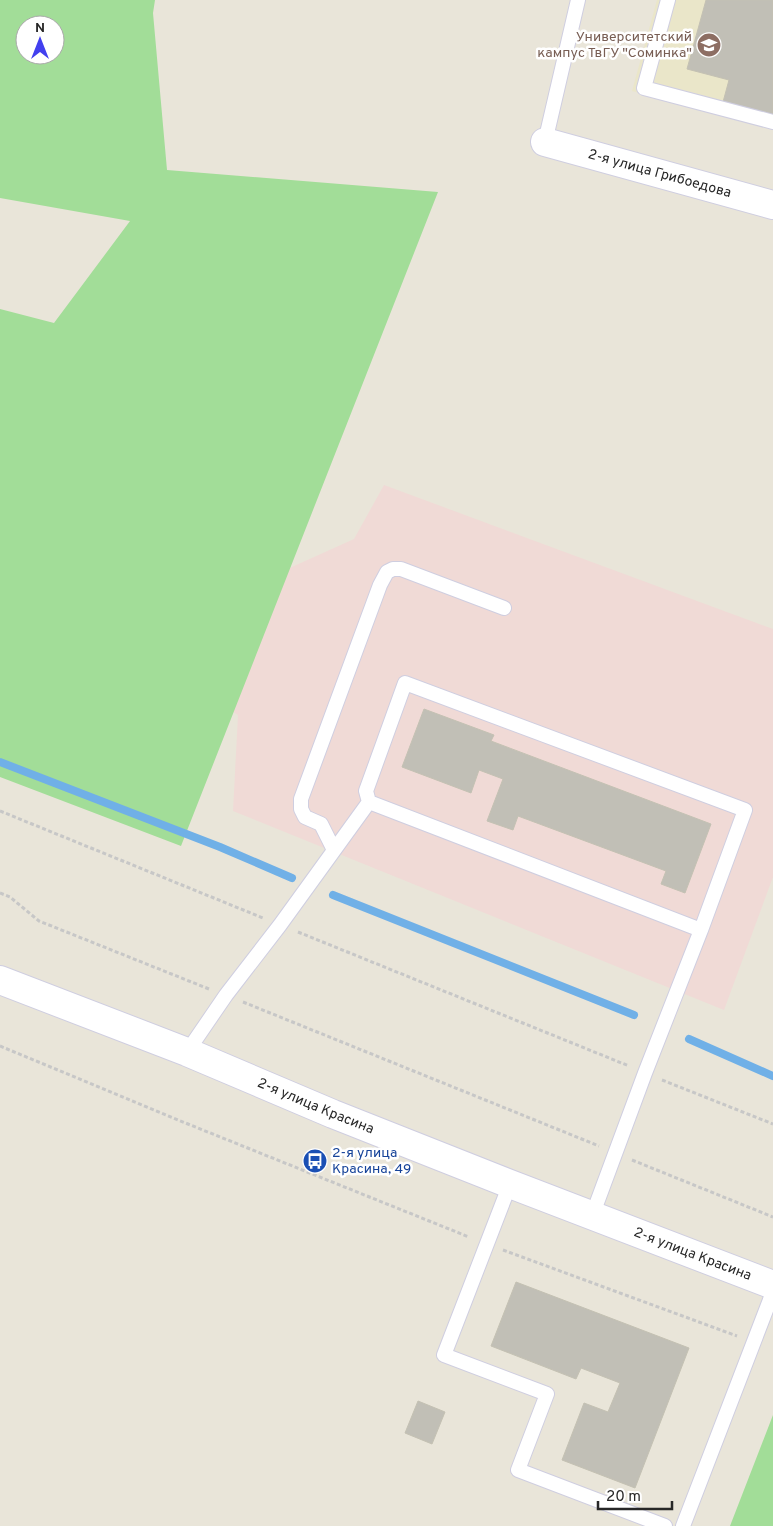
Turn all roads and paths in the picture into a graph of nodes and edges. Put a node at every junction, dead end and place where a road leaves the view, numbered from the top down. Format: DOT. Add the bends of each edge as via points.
graph roads {
  1 [pos="578,0"];
  2 [pos="668,0"];
  3 [pos="773,122"];
  4 [pos="545,142"];
  5 [pos="773,205"];
  6 [pos="504,608"];
  7 [pos="369,802"];
  8 [pos="0,811"];
  9 [pos="334,850"];
  10 [pos="0,893"];
  11 [pos="280,925"];
  12 [pos="701,930"];
  13 [pos="0,980"];
  14 [pos="226,995"];
  15 [pos="0,1046"];
  16 [pos="187,1052"];
  17 [pos="645,1073"];
  18 [pos="773,1124"];
  19 [pos="615,1153"];
  20 [pos="510,1184"];
  21 [pos="592,1216"];
  22 [pos="773,1217"];
  23 [pos="487,1244"];
  24 [pos="773,1285"];
  25 [pos="773,1292"];
  26 [pos="754,1342"];
  27 [pos="665,1526"];
  28 [pos="683,1526"];
  1 -- 4 [label="lane"];
  2 -- 3 [label="lane" via="644,88"];
  4 -- 5 [label="main road, 2-я улица Грибоедова"];
  6 -- 9 [label="lane" via="401,569 387,572 301,799 305,817 321,824"];
  7 -- 9 [label="lane"];
  7 -- 12 [label="lane"];
  7 -- 12 [label="lane" via="366,791 406,683 745,810"];
  8 -- 11 [label="path"];
  9 -- 11 [label="lane"];
  10 -- 14 [label="path" via="10,897 39,921"];
  11 -- 14 [label="lane"];
  11 -- 17 [label="path"];
  12 -- 17 [label="lane"];
  13 -- 16 [label="main road, 2-я улица Красина"];
  14 -- 16 [label="lane"];
  14 -- 19 [label="path"];
  15 -- 23 [label="path"];
  16 -- 20 [label="main road, 2-я улица Красина"];
  17 -- 18 [label="path"];
  17 -- 19 [label="lane"];
  19 -- 21 [label="lane"];
  19 -- 22 [label="path"];
  20 -- 21 [label="main road, 2-я улица Красина"];
  20 -- 23 [label="lane"];
  21 -- 24 [label="main road, 2-я улица Красина"];
  23 -- 26 [label="path"];
  23 -- 27 [label="lane" via="444,1355 547,1394 518,1470"];
  25 -- 26 [label="lane"];
  26 -- 28 [label="lane"];
}
